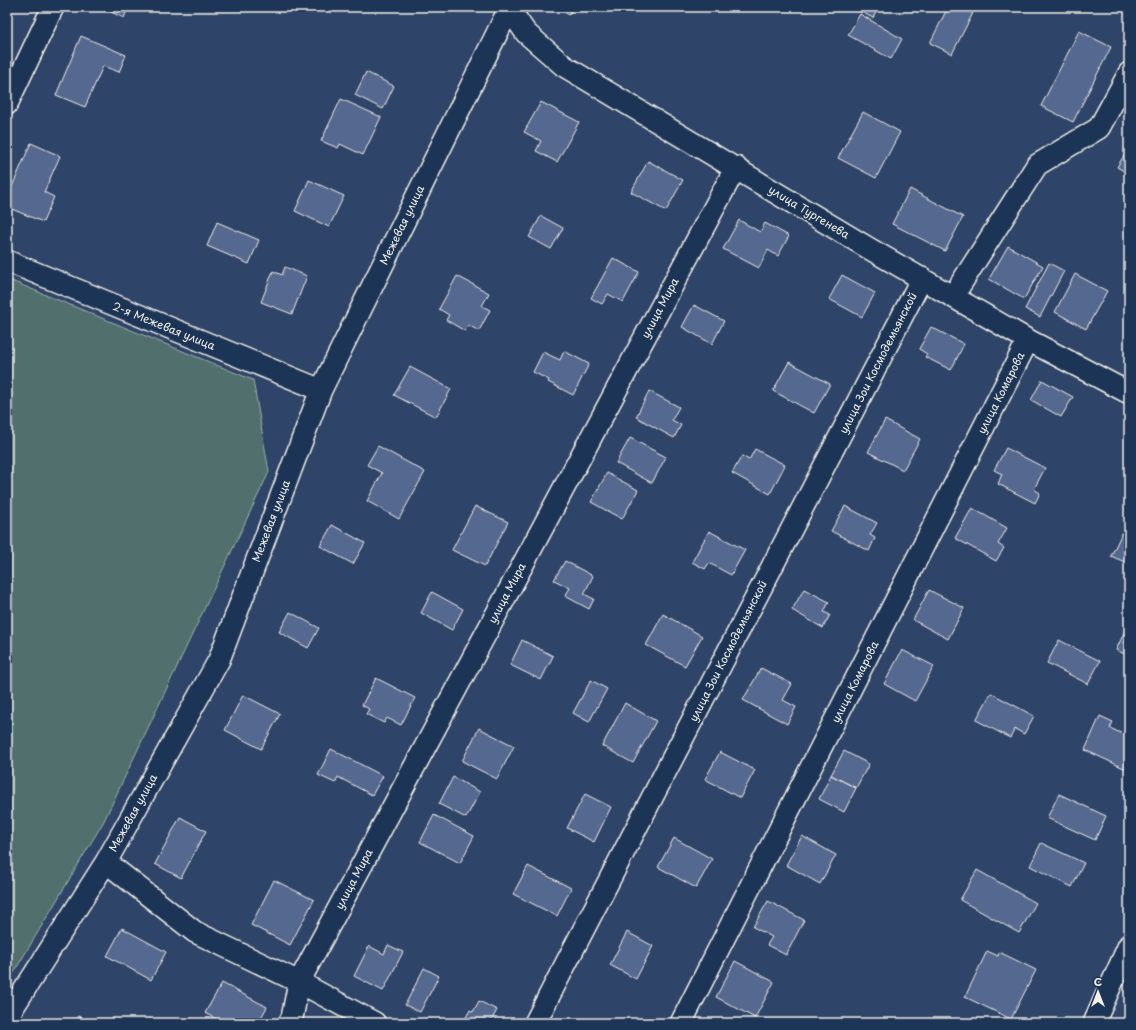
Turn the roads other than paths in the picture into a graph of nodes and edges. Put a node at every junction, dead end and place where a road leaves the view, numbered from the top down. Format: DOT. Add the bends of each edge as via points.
graph roads {
  1 [pos="53,7"];
  2 [pos="508,8"];
  3 [pos="1129,73"];
  4 [pos="7,104"];
  5 [pos="736,168"];
  6 [pos="7,261"];
  7 [pos="922,278"];
  8 [pos="953,296"];
  9 [pos="1028,340"];
  10 [pos="320,390"];
  11 [pos="1129,393"];
  12 [pos="106,862"];
  13 [pos="1129,945"];
  14 [pos="299,982"];
  15 [pos="7,1017"];
  16 [pos="289,1023"];
  17 [pos="375,1023"];
  18 [pos="535,1023"];
  19 [pos="681,1023"];
  20 [pos="1094,1023"];
  1 -- 4 [label="street"];
  2 -- 5 [label="street, улица Тургенева" via="526,33 564,66"];
  2 -- 10 [label="street, Межевая улица"];
  3 -- 8 [label="street" via="1099,128 1037,165"];
  5 -- 7 [label="street, улица Тургенева"];
  5 -- 14 [label="street, улица Мира"];
  6 -- 10 [label="street, 2-я Межевая улица"];
  7 -- 8 [label="street, улица Тургенева"];
  7 -- 18 [label="street, улица Зои Космодемьянской"];
  8 -- 9 [label="street, улица Тургенева"];
  9 -- 11 [label="street, улица Тургенева"];
  9 -- 19 [label="street, улица Комарова"];
  10 -- 12 [label="street, Межевая улица" via="219,660"];
  12 -- 14 [label="street" via="195,932"];
  12 -- 15 [label="street, Межевая улица"];
  13 -- 20 [label="street"];
  14 -- 16 [label="street, улица Мира"];
  14 -- 17 [label="street"];
}
